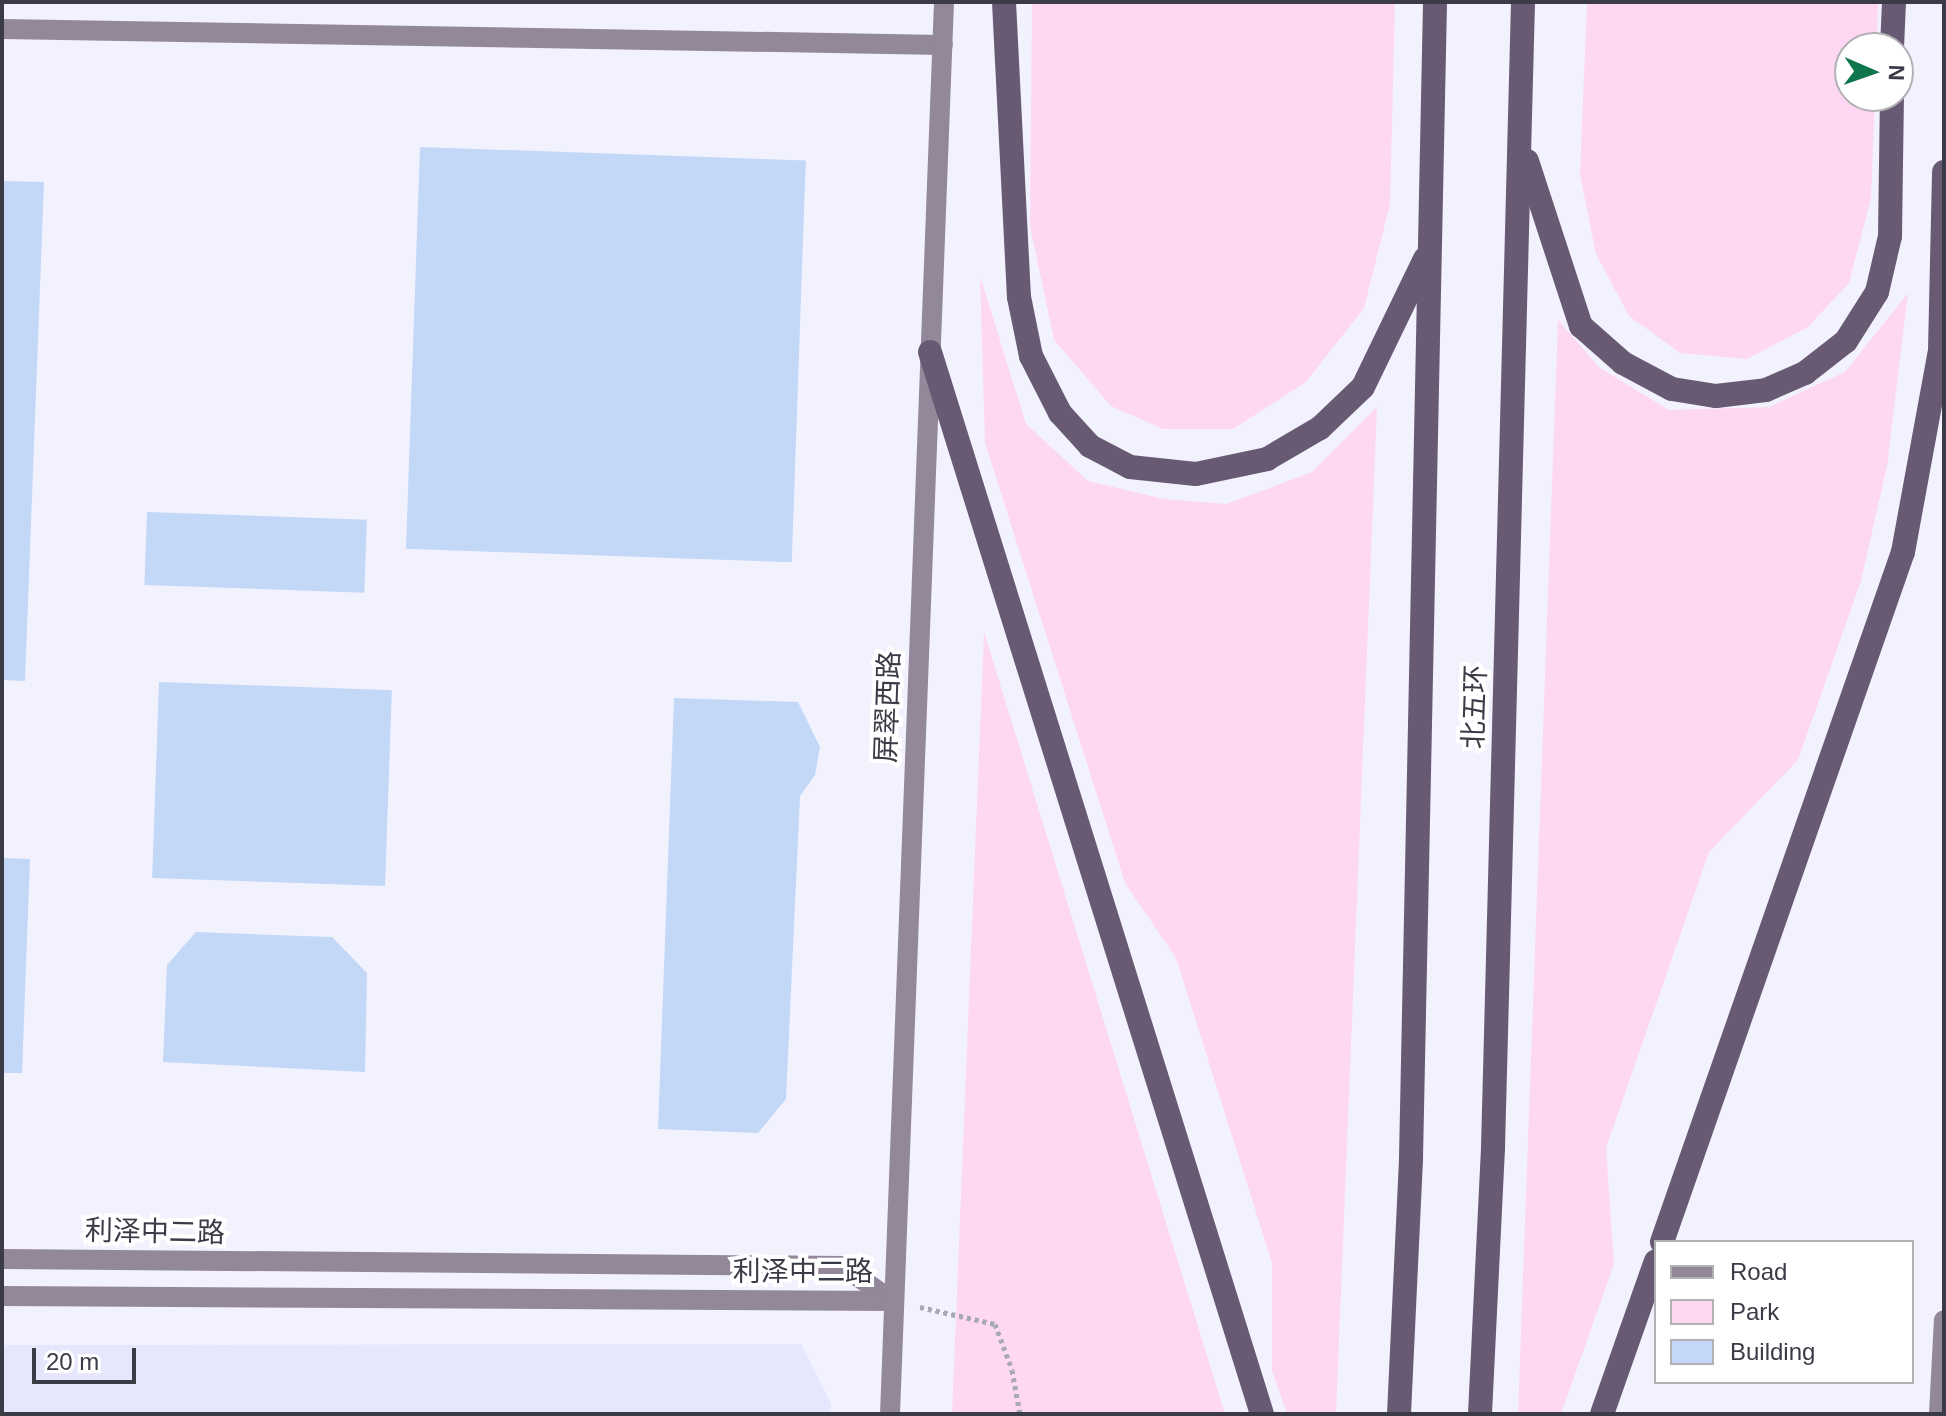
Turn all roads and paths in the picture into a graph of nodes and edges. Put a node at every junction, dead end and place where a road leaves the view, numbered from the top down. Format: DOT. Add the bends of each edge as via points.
graph roads {
  1 [pos="944,2"];
  2 [pos="1004,2"];
  3 [pos="1435,2"];
  4 [pos="1523,2"];
  5 [pos="1894,2"];
  6 [pos="2,29"];
  7 [pos="1893,32"];
  8 [pos="943,45"];
  9 [pos="1892,112"];
  10 [pos="1520,138"];
  11 [pos="1944,172"];
  12 [pos="1428,253"];
  13 [pos="930,352"];
  14 [pos="1663,1240"];
  15 [pos="2,1259"];
  16 [pos="1654,1267"];
  17 [pos="2,1296"];
  18 [pos="893,1301"];
  19 [pos="1944,1320"];
  20 [pos="890,1414"];
  21 [pos="1020,1414"];
  22 [pos="1262,1414"];
  23 [pos="1399,1414"];
  24 [pos="1480,1414"];
  25 [pos="1602,1414"];
  26 [pos="1939,1414"];
  1 -- 8 [label="street, 屏翠西路"];
  2 -- 12 [label="highway" via="1019,297 1031,356 1060,413 1090,446 1130,467 1196,474 1267,459 1320,428 1363,387"];
  3 -- 12 [label="highway, 北五环"];
  4 -- 10 [label="highway, 北五环"];
  5 -- 7 [label="highway"];
  6 -- 8 [label="street"];
  8 -- 13 [label="street, 屏翠西路"];
  9 -- 10 [label="highway" via="1890,236 1877,292 1846,341 1805,373 1766,390 1716,396 1672,389 1623,363 1581,326"];
  10 -- 24 [label="highway, 北五环" via="1493,1148"];
  11 -- 14 [label="highway" via="1940,350 1903,552"];
  12 -- 23 [label="highway, 北五环" via="1411,1158"];
  13 -- 18 [label="street, 屏翠西路"];
  13 -- 22 [label="highway"];
  15 -- 18 [label="street, 利泽中二路" via="842,1266"];
  16 -- 25 [label="highway"];
  17 -- 18 [label="street, 利泽中二路"];
  18 -- 20 [label="street, 屏翠西路"];
  18 -- 21 [label="path" via="995,1324 1012,1370"];
  19 -- 26 [label="street"];
}
